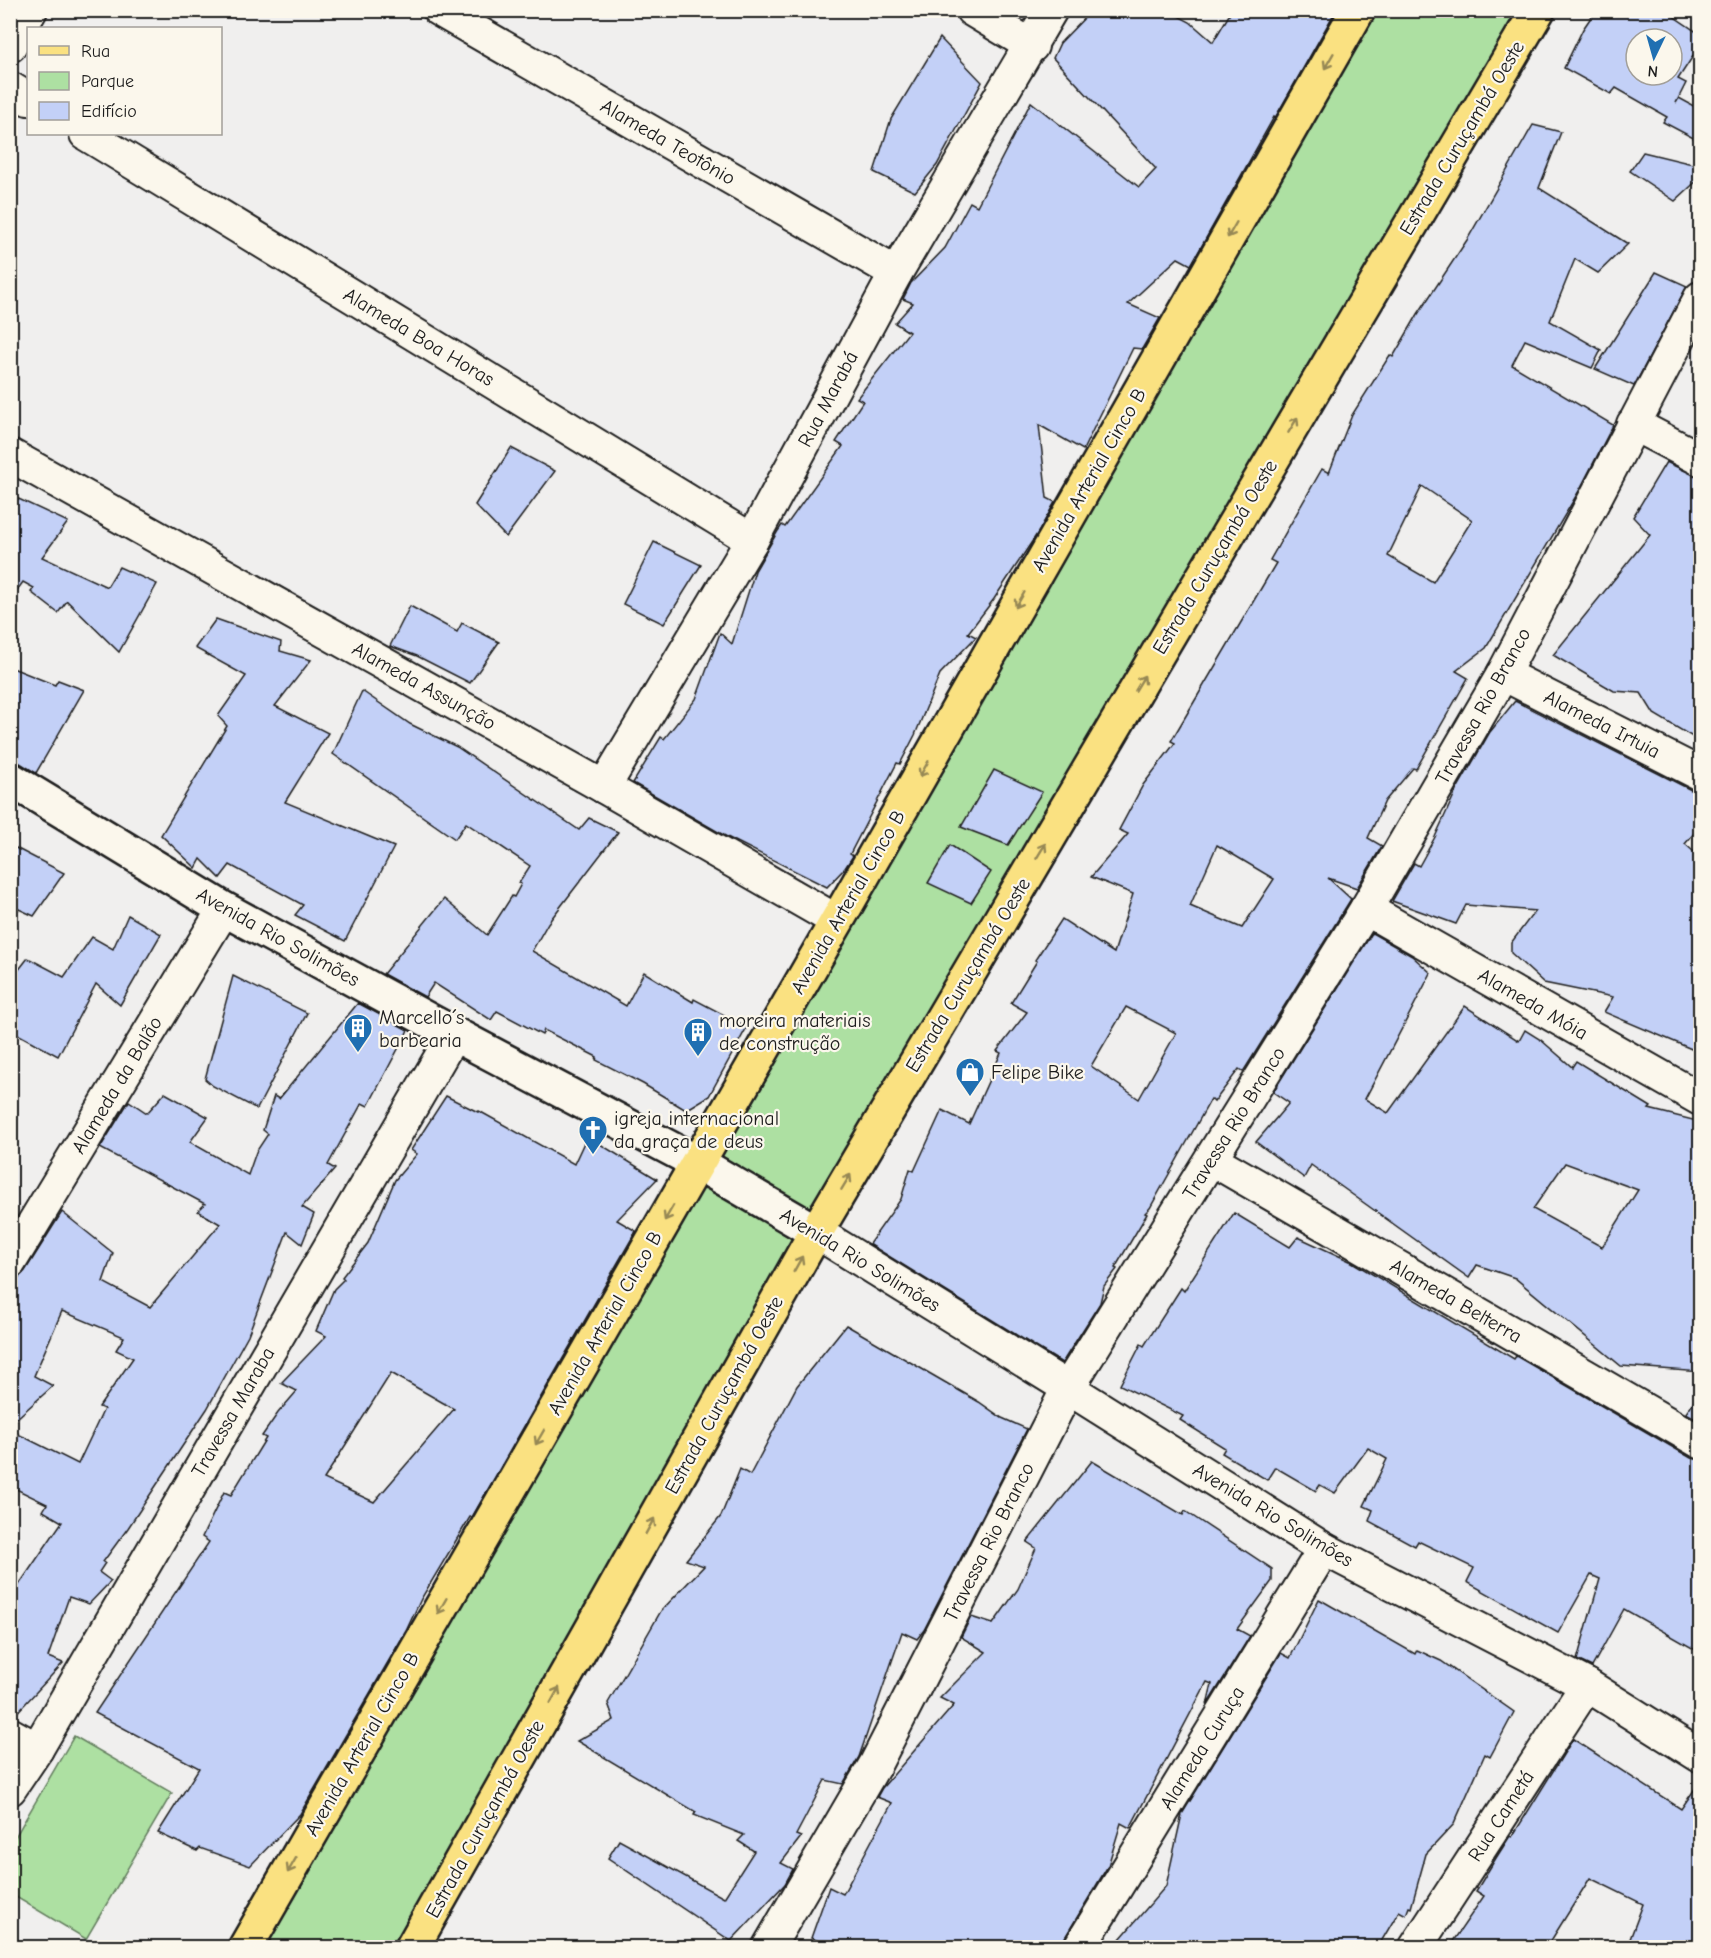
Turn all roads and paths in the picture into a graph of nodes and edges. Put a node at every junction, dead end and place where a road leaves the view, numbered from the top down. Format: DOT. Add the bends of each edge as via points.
graph roads {
  1 [pos="31,10"];
  2 [pos="439,10"];
  3 [pos="972,10"];
  4 [pos="1051,10"];
  5 [pos="1358,10"];
  6 [pos="1538,10"];
  7 [pos="10,46"];
  8 [pos="1032,46"];
  9 [pos="10,88"];
  10 [pos="27,98"];
  11 [pos="88,135"];
  12 [pos="896,273"];
  13 [pos="1701,298"];
  14 [pos="1633,424"];
  15 [pos="10,455"];
  16 [pos="1701,459"];
  17 [pos="752,540"];
  18 [pos="1503,674"];
  19 [pos="1701,774"];
  20 [pos="10,779"];
  21 [pos="604,787"];
  22 [pos="224,909"];
  23 [pos="1366,909"];
  24 [pos="837,921"];
  25 [pos="454,1034"];
  26 [pos="1701,1099"];
  27 [pos="1211,1159"];
  28 [pos="698,1163"];
  29 [pos="816,1232"];
  30 [pos="10,1262"];
  31 [pos="1068,1388"];
  32 [pos="1701,1442"];
  33 [pos="1324,1550"];
  34 [pos="1587,1685"];
  35 [pos="24,1741"];
  36 [pos="1701,1756"];
  37 [pos="10,1790"];
  38 [pos="245,1947"];
  39 [pos="412,1947"];
  40 [pos="768,1947"];
  41 [pos="1079,1947"];
  42 [pos="1415,1947"];
  1 -- 7 [label="street"];
  2 -- 12 [label="street, Alameda Teotônio"];
  3 -- 8 [label="street"];
  4 -- 8 [label="street, Rua Marabá"];
  5 -- 24 [label="main road, Avenida Arterial Cinco B, one-way"];
  29 -- 6 [label="main road, Estrada Curuçambá Oeste, one-way"];
  8 -- 12 [label="street, Rua Marabá"];
  9 -- 10 [label="street"];
  11 -- 17 [label="street, Alameda Boa Horas"];
  12 -- 17 [label="street, Rua Marabá"];
  13 -- 14 [label="street, Travessa Rio Branco"];
  14 -- 16 [label="street"];
  14 -- 18 [label="street, Travessa Rio Branco"];
  15 -- 21 [label="street, Alameda Assunção"];
  17 -- 21 [label="street, Rua Marabá"];
  18 -- 19 [label="street, Alameda Irtuia"];
  18 -- 23 [label="street, Travessa Rio Branco"];
  20 -- 22 [label="main road, Avenida Rio Solimões"];
  21 -- 24 [label="street, Alameda Assunção"];
  22 -- 25 [label="main road, Avenida Rio Solimões"];
  22 -- 30 [label="street, Alameda da Balão"];
  23 -- 26 [label="street, Alameda Móia"];
  23 -- 27 [label="street, Travessa Rio Branco"];
  24 -- 28 [label="main road, Avenida Arterial Cinco B"];
  25 -- 28 [label="main road, Avenida Rio Solimões"];
  25 -- 35 [label="street, Travessa Maraba"];
  27 -- 31 [label="street, Travessa Rio Branco"];
  27 -- 32 [label="street, Alameda Belterra"];
  28 -- 29 [label="main road, Avenida Rio Solimões"];
  28 -- 38 [label="main road, Avenida Arterial Cinco B, one-way"];
  29 -- 31 [label="street, Avenida Rio Solimões"];
  39 -- 29 [label="main road, Estrada Curuçambá Oeste, one-way"];
  31 -- 33 [label="street, Avenida Rio Solimões"];
  31 -- 40 [label="street, Travessa Rio Branco" via="876,1763"];
  33 -- 34 [label="street, Avenida Rio Solimões"];
  33 -- 41 [label="street, Alameda Curuça"];
  34 -- 36 [label="street, Avenida Rio Solimões"];
  34 -- 42 [label="street, Rua Cametá"];
  35 -- 37 [label="street, Travessa Maraba"];
}
